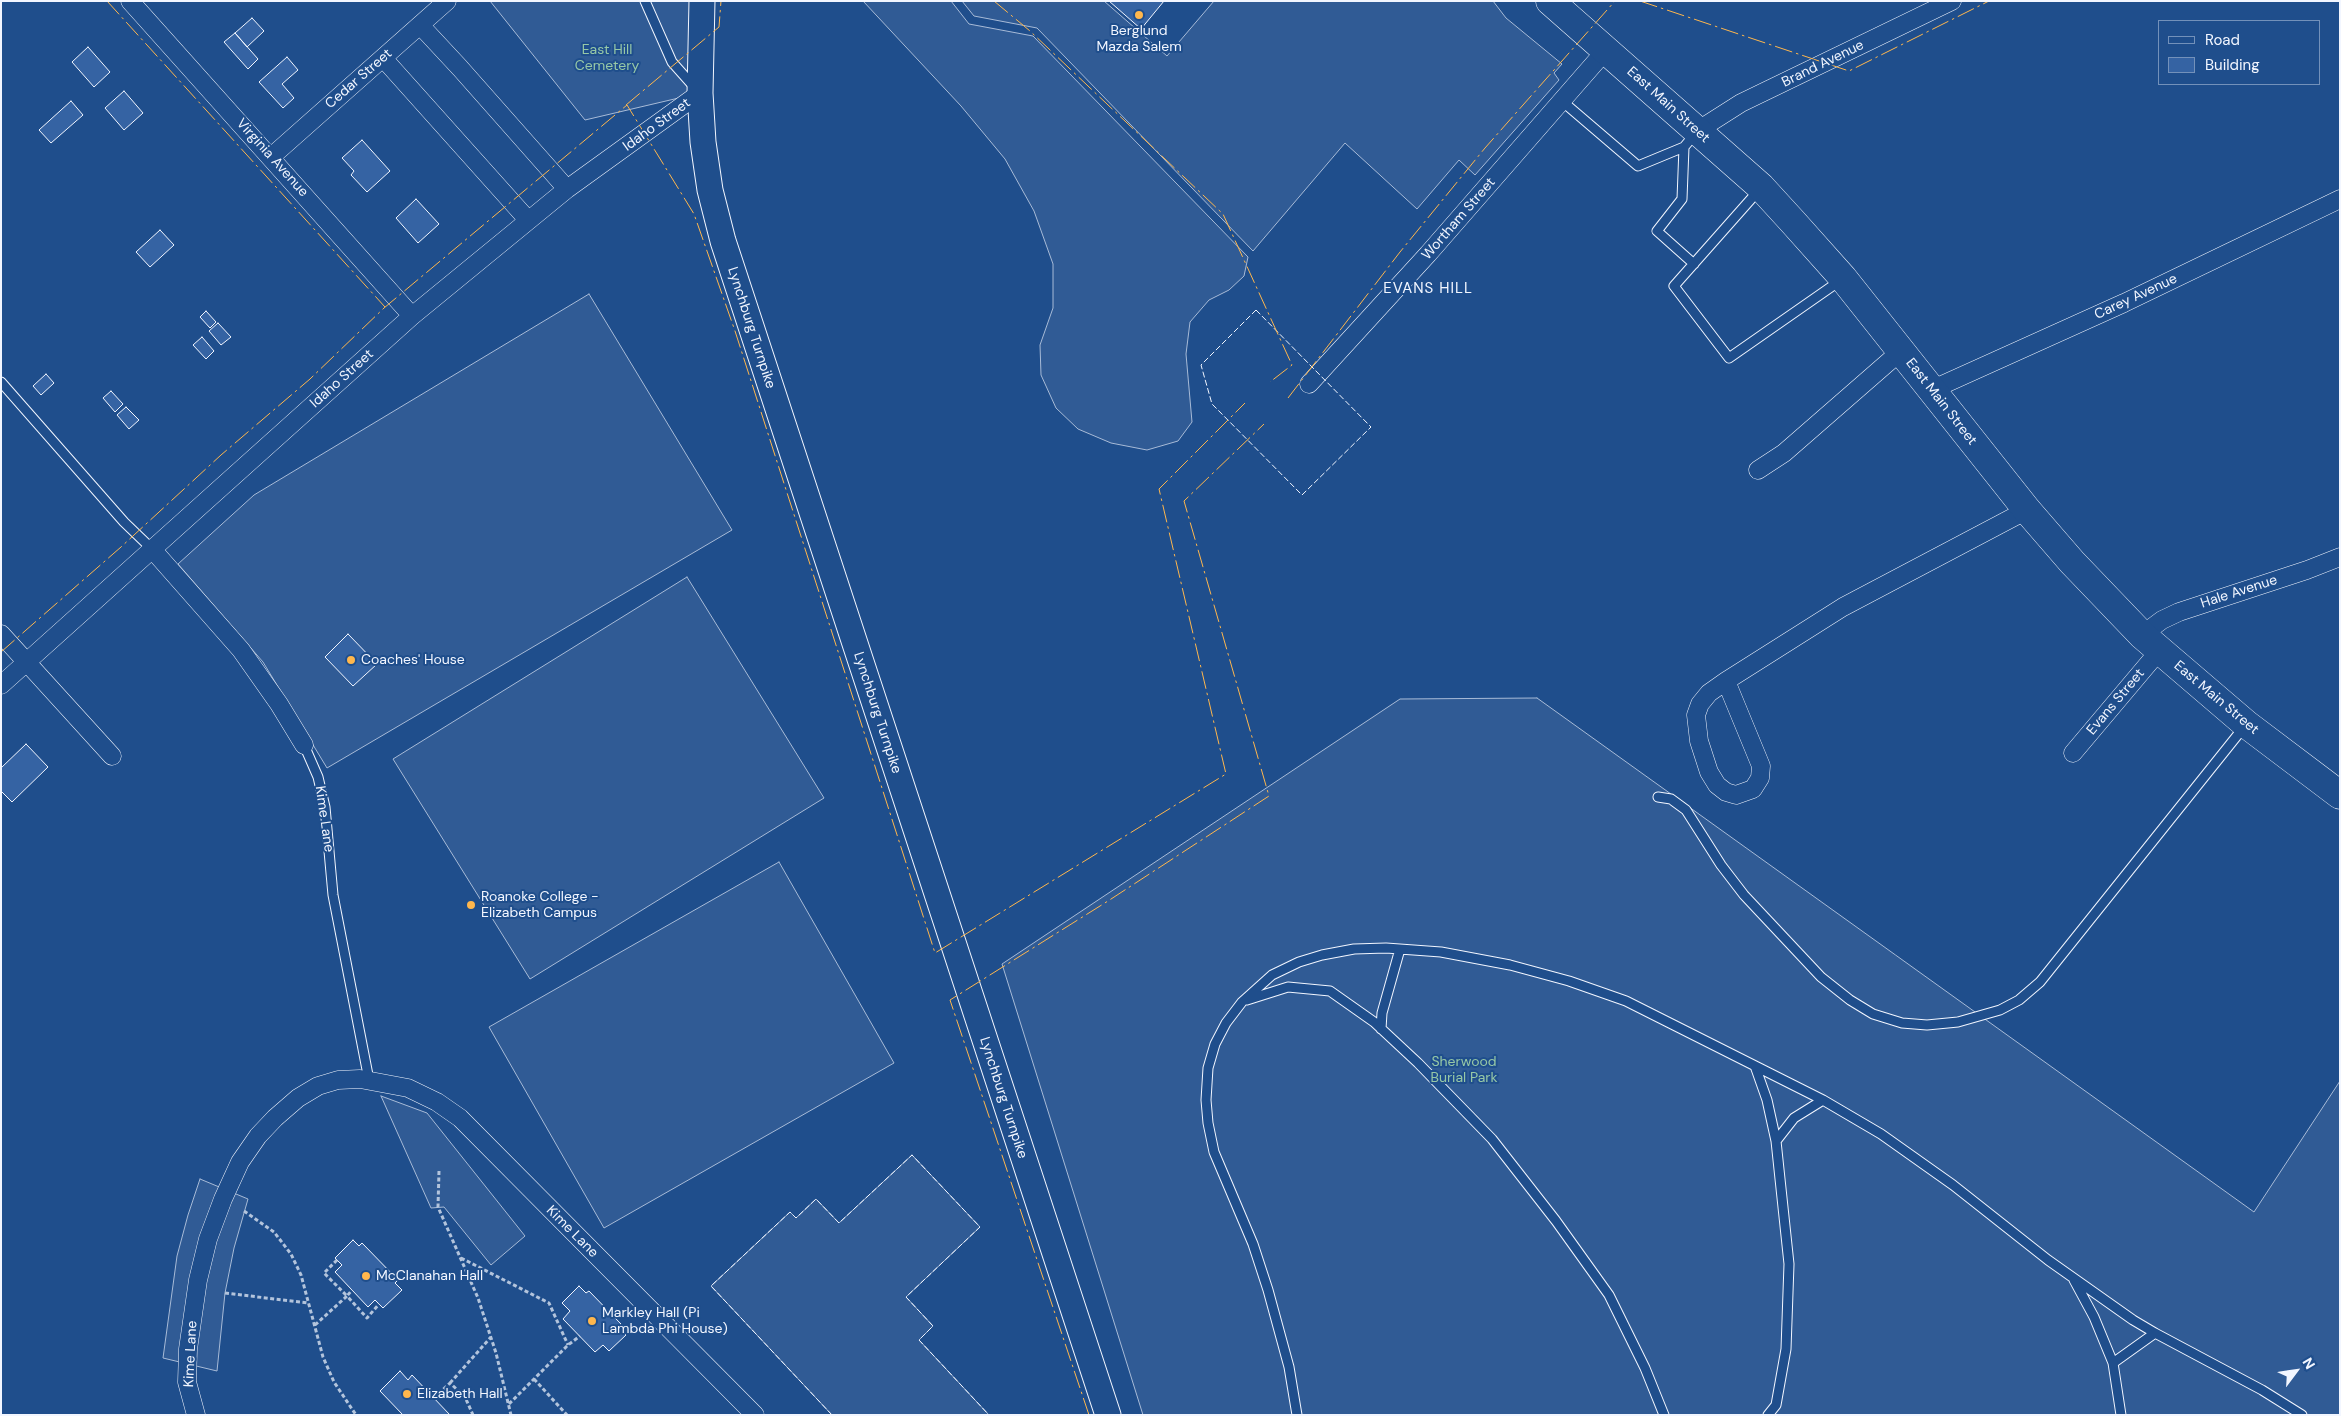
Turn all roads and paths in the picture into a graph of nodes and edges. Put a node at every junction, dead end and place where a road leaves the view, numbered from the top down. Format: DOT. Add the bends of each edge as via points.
graph roads {
  1 [pos="130,1"];
  2 [pos="447,1"];
  3 [pos="645,1"];
  4 [pos="702,1"];
  5 [pos="1550,1"];
  6 [pos="1942,4"];
  7 [pos="420,25"];
  8 [pos="1606,50"];
  9 [pos="383,58"];
  10 [pos="700,93"];
  11 [pos="1562,101"];
  12 [pos="1691,139"];
  13 [pos="271,157"];
  14 [pos="1761,187"];
  15 [pos="567,190"];
  16 [pos="2340,199"];
  17 [pos="528,220"];
  18 [pos="1694,264"];
  19 [pos="1843,278"];
  20 [pos="412,316"];
  21 [pos="1900,351"];
  22 [pos="1,382"];
  23 [pos="1309,384"];
  24 [pos="1931,390"];
  25 [pos="1758,470"];
  26 [pos="2027,510"];
  27 [pos="152,549"];
  28 [pos="2340,557"];
  29 [pos="1,634"];
  30 [pos="2151,643"];
  31 [pos="27,662"];
  32 [pos="1726,682"];
  33 [pos="1,685"];
  34 [pos="2246,724"];
  35 [pos="304,745"];
  36 [pos="2073,753"];
  37 [pos="112,756"];
  38 [pos="2340,794"];
  39 [pos="1658,797"];
  40 [pos="1400,949"];
  41 [pos="1242,1002"];
  42 [pos="1381,1029"];
  43 [pos="1755,1066"];
  44 [pos="369,1080"];
  45 [pos="1823,1100"];
  46 [pos="1776,1142"];
  47 [pos="439,1171"];
  48 [pos="244,1210"];
  49 [pos="460,1258"];
  50 [pos="337,1260"];
  51 [pos="2073,1277"];
  52 [pos="352,1290"];
  53 [pos="226,1293"];
  54 [pos="347,1296"];
  55 [pos="308,1303"];
  56 [pos="379,1304"];
  57 [pos="315,1325"];
  58 [pos="2154,1333"];
  59 [pos="580,1336"];
  60 [pos="491,1337"];
  61 [pos="568,1344"];
  62 [pos="2113,1362"];
  63 [pos="534,1379"];
  64 [pos="450,1383"];
  65 [pos="434,1398"];
  66 [pos="509,1404"];
  67 [pos="1776,1405"];
  68 [pos="196,1415"];
  69 [pos="356,1415"];
  70 [pos="473,1415"];
  71 [pos="511,1415"];
  72 [pos="567,1415"];
  73 [pos="756,1415"];
  74 [pos="1108,1415"];
  75 [pos="1297,1415"];
  76 [pos="1664,1415"];
  77 [pos="1768,1415"];
  78 [pos="1775,1415"];
  79 [pos="2121,1415"];
  80 [pos="2302,1415"];
  1 -- 13 [label="street, Virginia Avenue"];
  2 -- 7 [label="street, Cedar Street"];
  3 -- 10 [label="lane" via="672,62"];
  4 -- 10 [label="street, Lynchburg Turnpike"];
  5 -- 8 [label="main road, East Main Street"];
  6 -- 12 [label="street, Brand Avenue" via="1741,104"];
  7 -- 9 [label="street, Cedar Street"];
  7 -- 15 [label="street"];
  8 -- 11 [label="street, Wortham Street"];
  8 -- 12 [label="main road, East Main Street"];
  9 -- 13 [label="street, Cedar Street"];
  9 -- 17 [label="street"];
  10 -- 15 [label="street, Idaho Street"];
  10 -- 74 [label="street, Lynchburg Turnpike" via="702,142 723,241"];
  11 -- 12 [label="lane" via="1638,166"];
  11 -- 23 [label="street, Wortham Street"];
  12 -- 14 [label="main road, East Main Street"];
  12 -- 18 [label="lane" via="1682,199 1657,231"];
  13 -- 20 [label="street, Virginia Avenue"];
  14 -- 18 [label="lane"];
  14 -- 19 [label="main road, East Main Street"];
  15 -- 17 [label="street, Idaho Street"];
  16 -- 24 [label="street, Carey Avenue" via="2124,303"];
  17 -- 20 [label="street, Idaho Street"];
  18 -- 19 [label="lane" via="1674,286 1729,358"];
  19 -- 21 [label="main road, East Main Street"];
  20 -- 27 [label="street, Idaho Street"];
  21 -- 24 [label="main road, East Main Street"];
  21 -- 25 [label="street" via="1784,453"];
  22 -- 27 [label="lane" via="124,522"];
  24 -- 26 [label="main road, East Main Street"];
  26 -- 30 [label="main road, East Main Street" via="2072,562"];
  26 -- 32 [label="street" via="1843,607"];
  27 -- 31 [label="street, Idaho Street"];
  27 -- 35 [label="street, Kime Lane" via="241,650"];
  28 -- 30 [label="street, Hale Avenue" via="2179,612 2162,620"];
  29 -- 31 [label="street"];
  30 -- 34 [label="main road, East Main Street"];
  30 -- 36 [label="street, Evans Street"];
  31 -- 33 [label="street, Idaho Street"];
  31 -- 37 [label="street"];
  32 -- 32 [label="street" via="1709,692 1696,715 1699,741 1709,772 1717,785 1736,795 1754,789 1760,778 1761,766"];
  34 -- 38 [label="main road, East Main Street"];
  34 -- 39 [label="lane" via="2040,982 2019,1000 2000,1010 1958,1022 1902,1023 1873,1014 1850,1000 1821,977 1744,895 1686,810 1671,799"];
  35 -- 44 [label="lane, Kime Lane" via="318,777 325,807 333,895"];
  40 -- 41 [label="lane" via="1354,949 1299,962 1272,975"];
  40 -- 42 [label="lane" via="1382,1013"];
  40 -- 43 [label="lane" via="1441,952 1510,965 1569,981 1626,1002"];
  41 -- 42 [label="lane" via="1288,987 1330,991"];
  41 -- 75 [label="lane" via="1226,1022 1208,1068 1208,1124 1214,1152 1253,1244 1268,1290 1289,1368"];
  42 -- 76 [label="lane" via="1492,1139 1556,1221 1609,1295 1646,1368"];
  43 -- 45 [label="lane"];
  43 -- 46 [label="lane" via="1767,1100"];
  44 -- 68 [label="street, Kime Lane" via="338,1080 318,1086 298,1098 258,1136 240,1162 222,1199 198,1280 188,1349 187,1382"];
  44 -- 73 [label="street, Kime Lane" via="408,1088 460,1118"];
  45 -- 46 [label="lane" via="1794,1118"];
  45 -- 51 [label="lane" via="1881,1134"];
  46 -- 67 [label="lane" via="1789,1264 1786,1349"];
  47 -- 49 [label="path" via="438,1207"];
  48 -- 55 [label="path" via="274,1232 291,1254 301,1275"];
  49 -- 60 [label="path"];
  49 -- 61 [label="path" via="549,1303"];
  50 -- 54 [label="path" via="324,1273"];
  51 -- 58 [label="lane"];
  51 -- 62 [label="lane"];
  52 -- 54 [label="path"];
  53 -- 55 [label="path"];
  54 -- 56 [label="path" via="366,1318"];
  54 -- 57 [label="path"];
  55 -- 57 [label="path"];
  57 -- 69 [label="path" via="323,1357 334,1382"];
  58 -- 62 [label="lane"];
  58 -- 80 [label="lane"];
  59 -- 61 [label="path"];
  60 -- 64 [label="path"];
  60 -- 66 [label="path"];
  61 -- 63 [label="path"];
  62 -- 79 [label="lane"];
  63 -- 66 [label="path"];
  63 -- 72 [label="path"];
  64 -- 65 [label="path"];
  64 -- 70 [label="path" via="465,1397"];
  66 -- 71 [label="path"];
  67 -- 77 [label="lane"];
  67 -- 78 [label="lane"];
}
